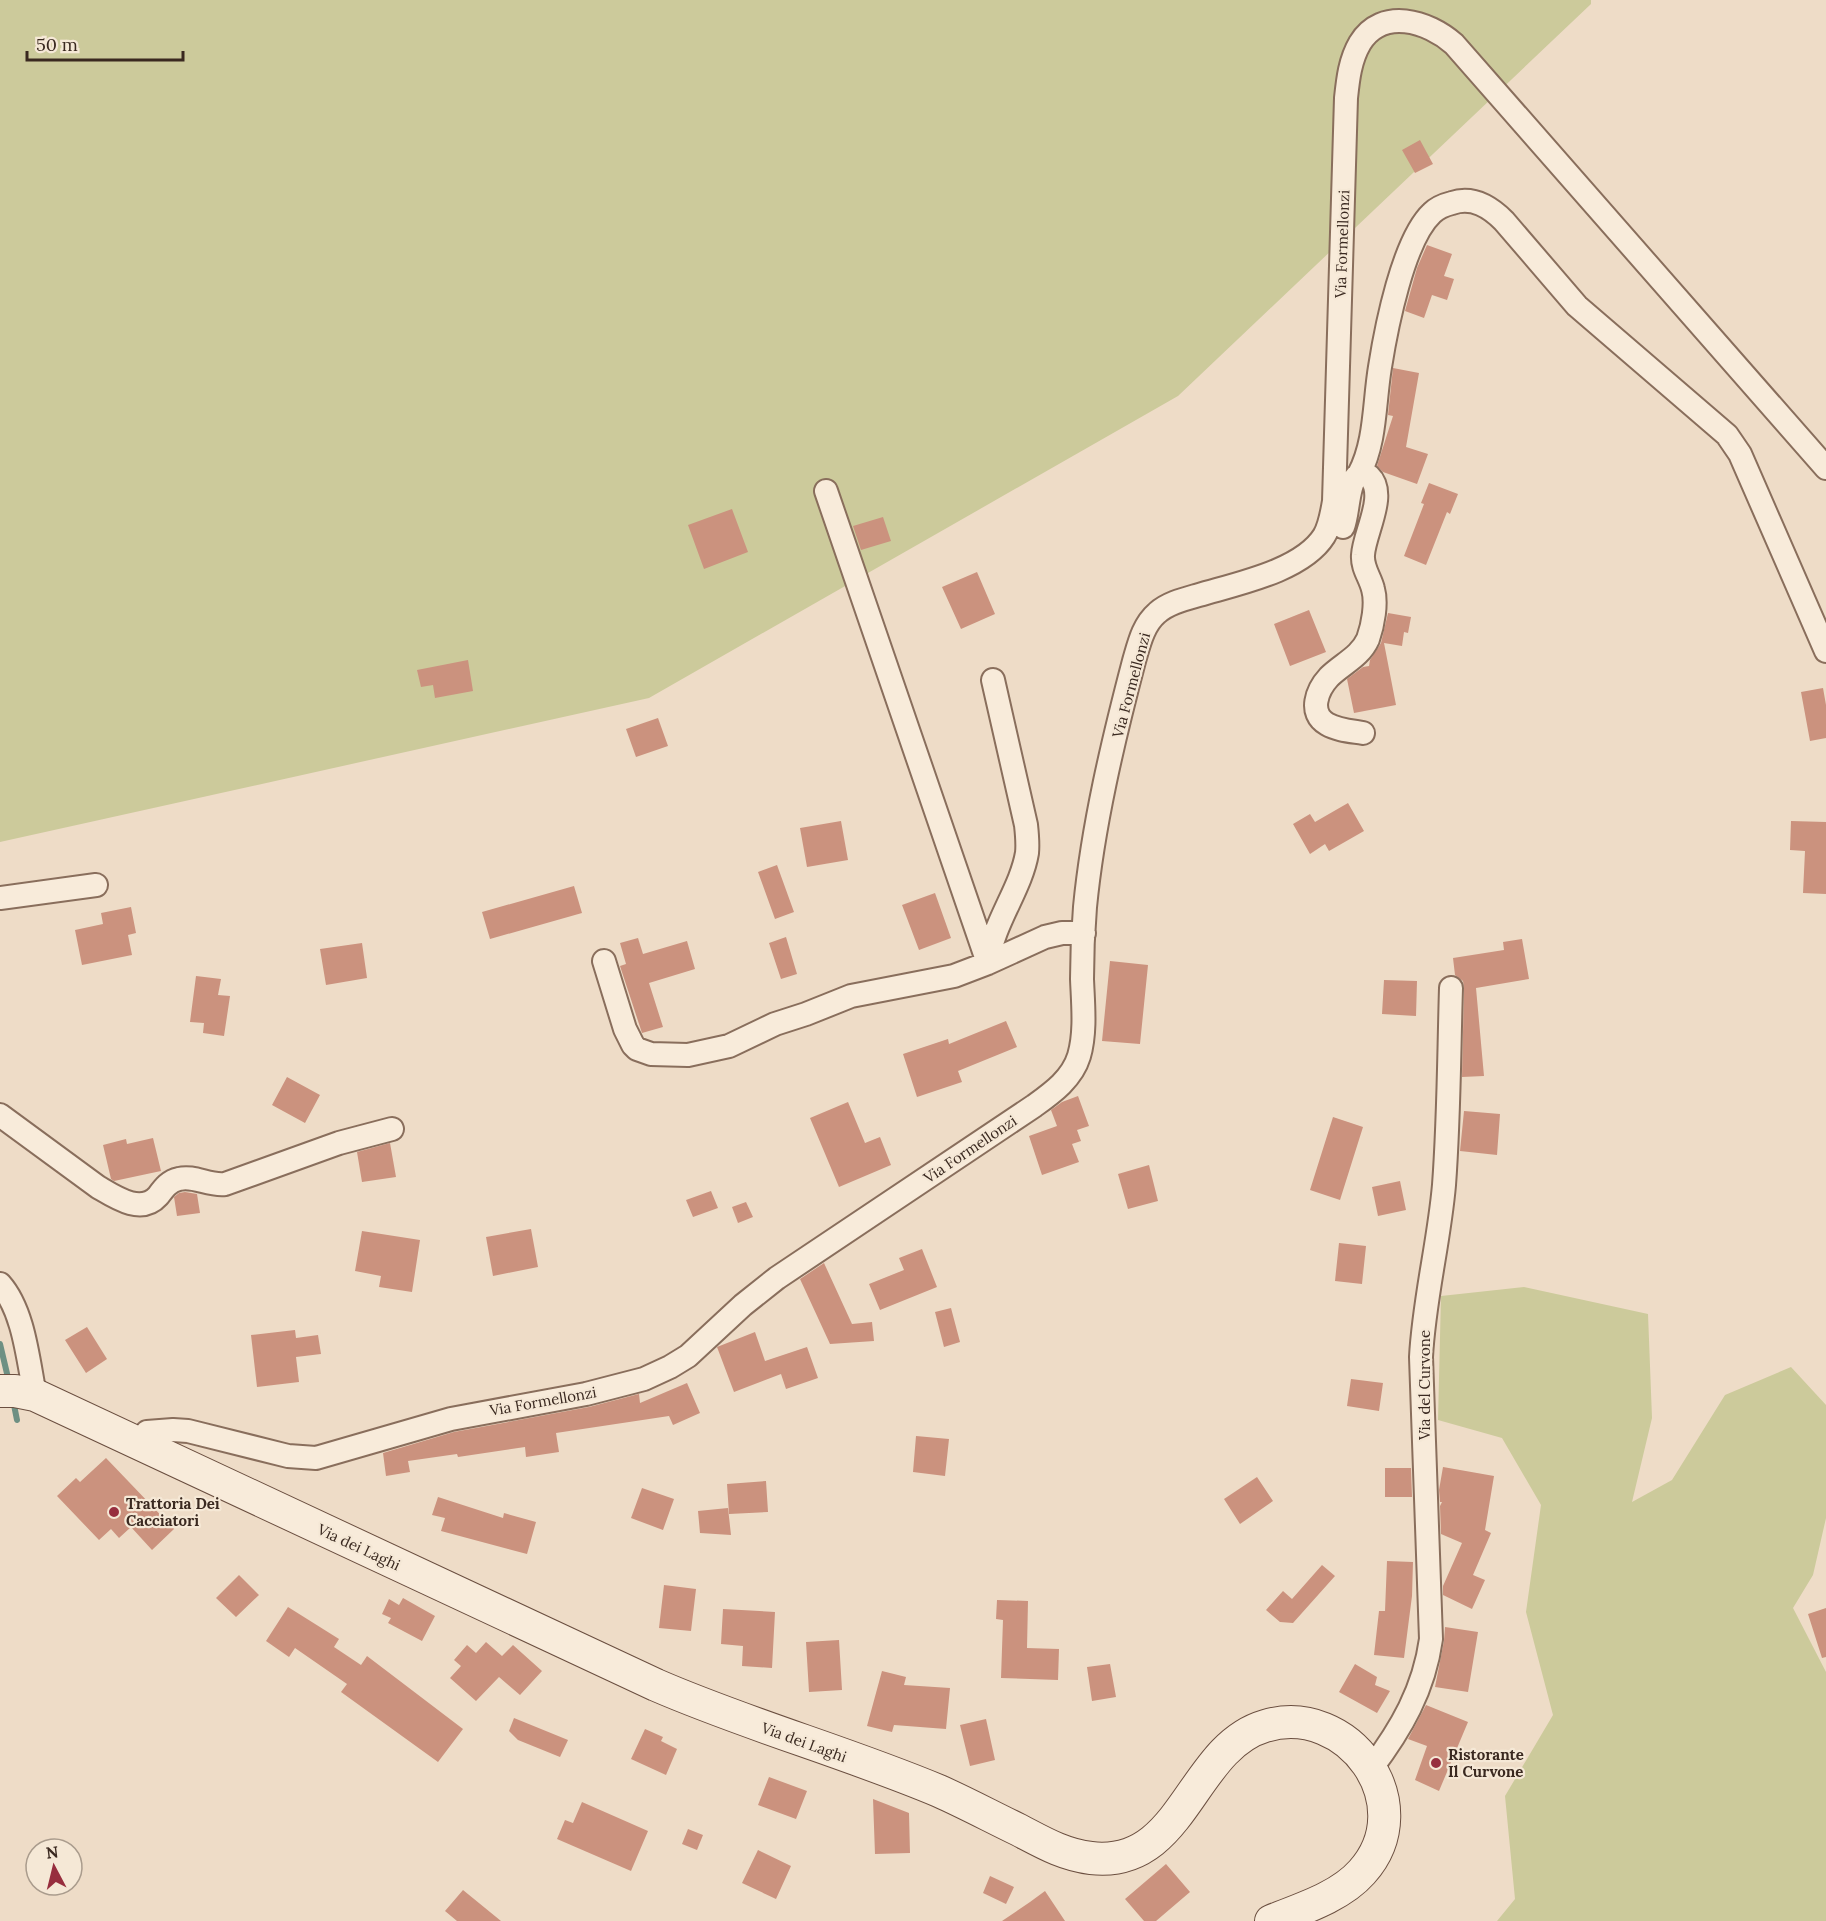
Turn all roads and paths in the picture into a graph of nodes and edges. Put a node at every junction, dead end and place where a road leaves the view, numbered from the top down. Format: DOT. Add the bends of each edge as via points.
graph roads {
  1 [pos="1826,468"];
  2 [pos="1359,474"];
  3 [pos="826,491"];
  4 [pos="1265,576"];
  5 [pos="1826,651"];
  6 [pos="993,680"];
  7 [pos="1363,732"];
  8 [pos="96,885"];
  9 [pos="0,898"];
  10 [pos="1084,933"];
  11 [pos="604,962"];
  12 [pos="988,963"];
  13 [pos="1451,988"];
  14 [pos="0,1115"];
  15 [pos="392,1129"];
  16 [pos="0,1284"];
  17 [pos="0,1391"];
  18 [pos="35,1395"];
  19 [pos="143,1438"];
  20 [pos="1371,1769"];
  21 [pos="1274,1920"];
  1 -- 4 [label="street, Via Formellonzi" via="1460,49 1433,29 1408,21 1392,21 1366,35 1358,46 1348,79 1331,517 1314,548"];
  2 -- 4 [label="street" via="1351,483 1345,524 1325,555 1297,573"];
  2 -- 5 [label="street" via="1370,445 1392,307 1416,236 1439,207 1459,201 1478,203 1504,221 1587,316 1727,435 1740,454"];
  2 -- 7 [label="street" via="1373,479 1376,492 1362,555 1374,591 1370,632 1356,656 1324,682 1316,705 1318,715 1327,724"];
  3 -- 12 [label="street"];
  4 -- 10 [label="street, Via Formellonzi" via="1169,605 1144,630 1125,696 1093,845"];
  6 -- 12 [label="street" via="1026,825 1027,845 1024,862 992,940"];
  8 -- 9 [label="street"];
  10 -- 12 [label="street" via="1045,937"];
  10 -- 19 [label="street, Via Formellonzi" via="1082,1042 1073,1069 1062,1083 1034,1106 777,1278 688,1356 670,1367 607,1390 451,1419 321,1457 288,1456 180,1430"];
  11 -- 12 [label="street" via="633,1045 643,1052 668,1055 713,1051 852,996 935,981"];
  13 -- 20 [label="street, Via del Curvone" via="1444,1184 1421,1358 1431,1639 1415,1699 1396,1736"];
  14 -- 15 [label="street" via="98,1187 137,1204 151,1202 177,1179 225,1184 339,1143"];
  16 -- 18 [label="street" via="17,1313"];
  17 -- 18 [label="main road, Via dei Laghi"];
  18 -- 19 [label="main road, Via dei Laghi"];
  19 -- 20 [label="main road, Via dei Laghi" via="656,1686 938,1791 1066,1854 1103,1859 1142,1848 1176,1817 1226,1748 1264,1726 1293,1723 1325,1729 1349,1744"];
  20 -- 21 [label="main road, Via dei Laghi" via="1383,1798 1385,1823 1375,1854 1358,1876 1338,1891"];
}
